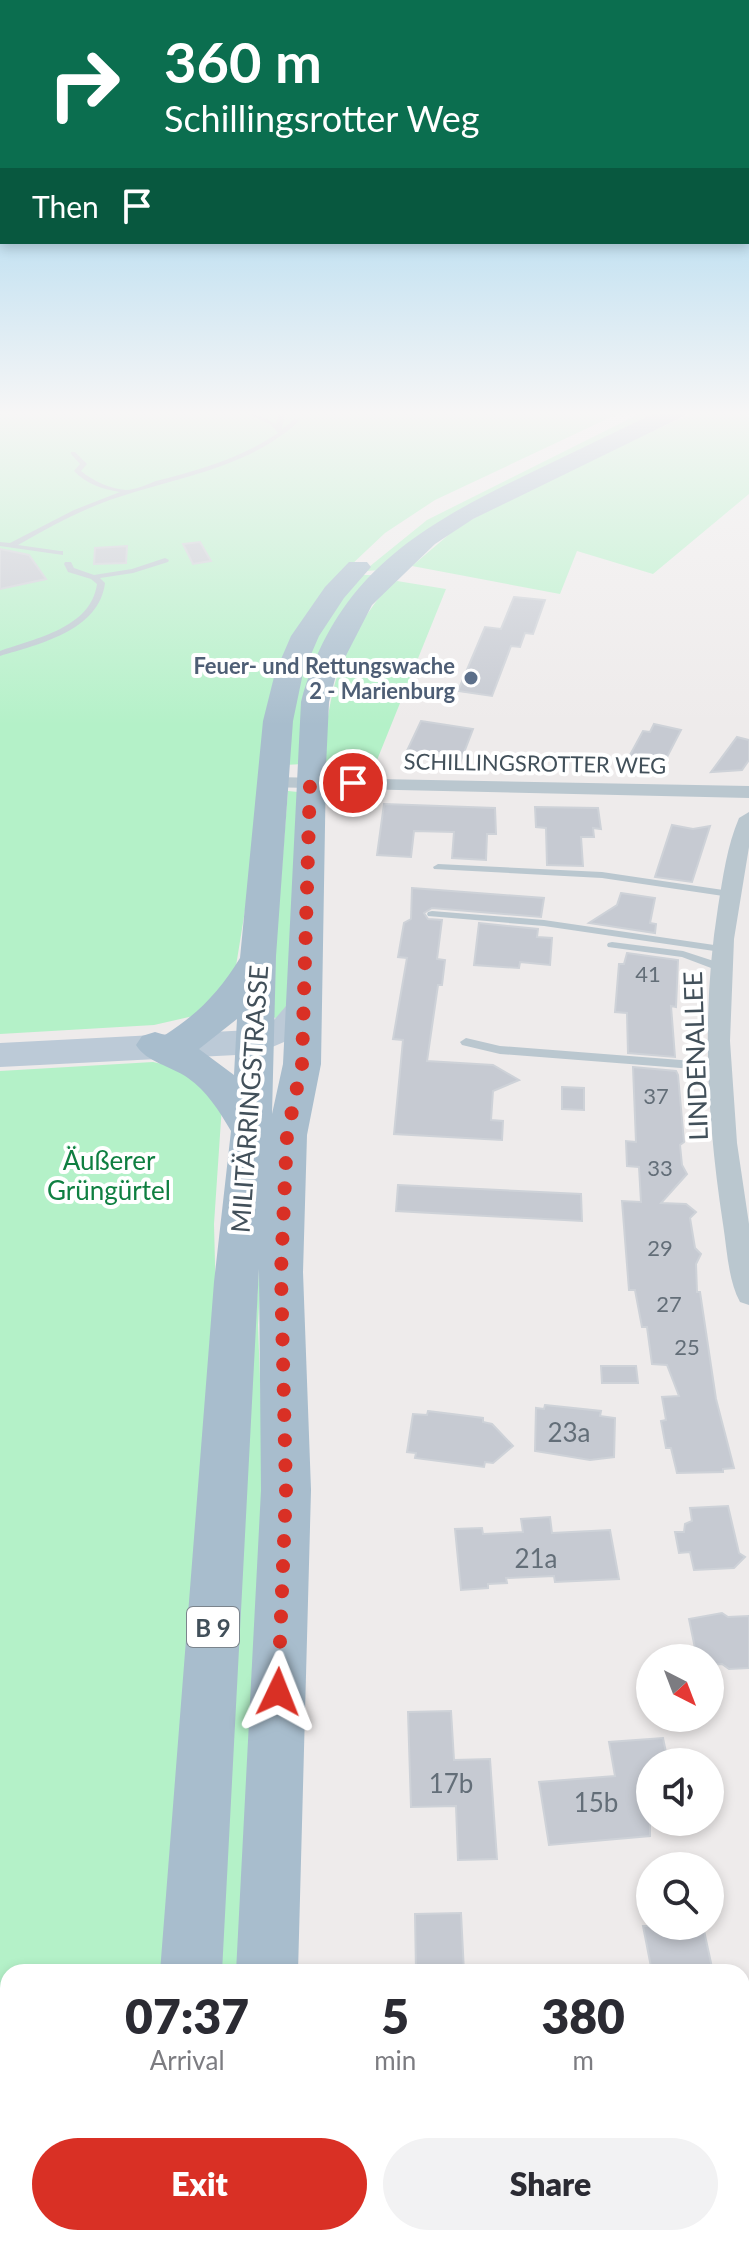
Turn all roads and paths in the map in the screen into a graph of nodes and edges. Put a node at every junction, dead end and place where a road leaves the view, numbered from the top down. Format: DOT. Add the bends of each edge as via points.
graph roads {
  1 [pos="68,516"];
  2 [pos="426,516"];
  3 [pos="461,516"];
  4 [pos="395,535"];
  5 [pos="0,544"];
  6 [pos="12,545"];
  7 [pos="60,553"];
  8 [pos="165,560"];
  9 [pos="68,564"];
  10 [pos="371,569"];
  11 [pos="94,577"];
  12 [pos="0,654"];
  13 [pos="272,783"];
  14 [pos="310,783"];
  15 [pos="749,792"];
  16 [pos="749,818"];
  17 [pos="438,867"];
  18 [pos="730,894"];
  19 [pos="432,914"];
  20 [pos="612,945"];
  21 [pos="258,956"];
  22 [pos="720,958"];
  23 [pos="304,1007"];
  24 [pos="256,1042"];
  25 [pos="466,1042"];
  26 [pos="167,1045"];
  27 [pos="0,1055"];
  28 [pos="719,1067"];
  29 [pos="269,1133"];
  30 [pos="749,1294"];
  31 [pos="192,1964"];
  32 [pos="267,1964"];
  1 -- 6 [label="lane"];
  2 -- 4 [label="main road"];
  3 -- 10 [label="main road, MILITÄRRINGSTRASSE / B 9"];
  5 -- 6 [label="lane"];
  6 -- 7 [label="lane"];
  8 -- 11 [label="lane"];
  9 -- 11 [label="lane" via="74,572"];
  10 -- 13 [label="main road, MILITÄRRINGSTRASSE / B 9" via="317,617 289,673"];
  10 -- 14 [label="main road, MILITÄRRINGSTRASSE / B 9" via="322,675"];
  11 -- 12 [label="lane" via="102,586 99,602 86,619"];
  13 -- 14 [label="street, SCHILLINGSROTTER WEG"];
  13 -- 21 [label="main road, MILITÄRRINGSTRASSE / B 9"];
  14 -- 15 [label="street, SCHILLINGSROTTER WEG"];
  14 -- 23 [label="main road, MILITÄRRINGSTRASSE / B 9"];
  16 -- 18 [label="street, LINDENALLEE"];
  17 -- 18 [label="lane" via="590,874"];
  18 -- 22 [label="street, LINDENALLEE"];
  19 -- 22 [label="lane" via="544,923"];
  20 -- 22 [label="lane"];
  21 -- 24 [label="main road, MILITÄRRINGSTRASSE / B 9"];
  21 -- 26 [label="main road, B 9" via="227,1010"];
  22 -- 28 [label="street, LINDENALLEE"];
  23 -- 24 [label="main road" via="286,1028"];
  23 -- 29 [label="main road, MILITÄRRINGSTRASSE / B 9" via="302,1064"];
  24 -- 26 [label="main road"];
  24 -- 29 [label="main road, MILITÄRRINGSTRASSE / B 9"];
  25 -- 28 [label="lane" via="500,1050"];
  26 -- 27 [label="main road"];
  26 -- 29 [label="main road" via="213,1074"];
  28 -- 30 [label="street, LINDENALLEE"];
  29 -- 31 [label="main road, MILITÄRRINGSTRASSE / B 9" via="236,1282"];
  29 -- 32 [label="main road, MILITÄRRINGSTRASSE / B 9" via="281,1272 286,1490"];
}
